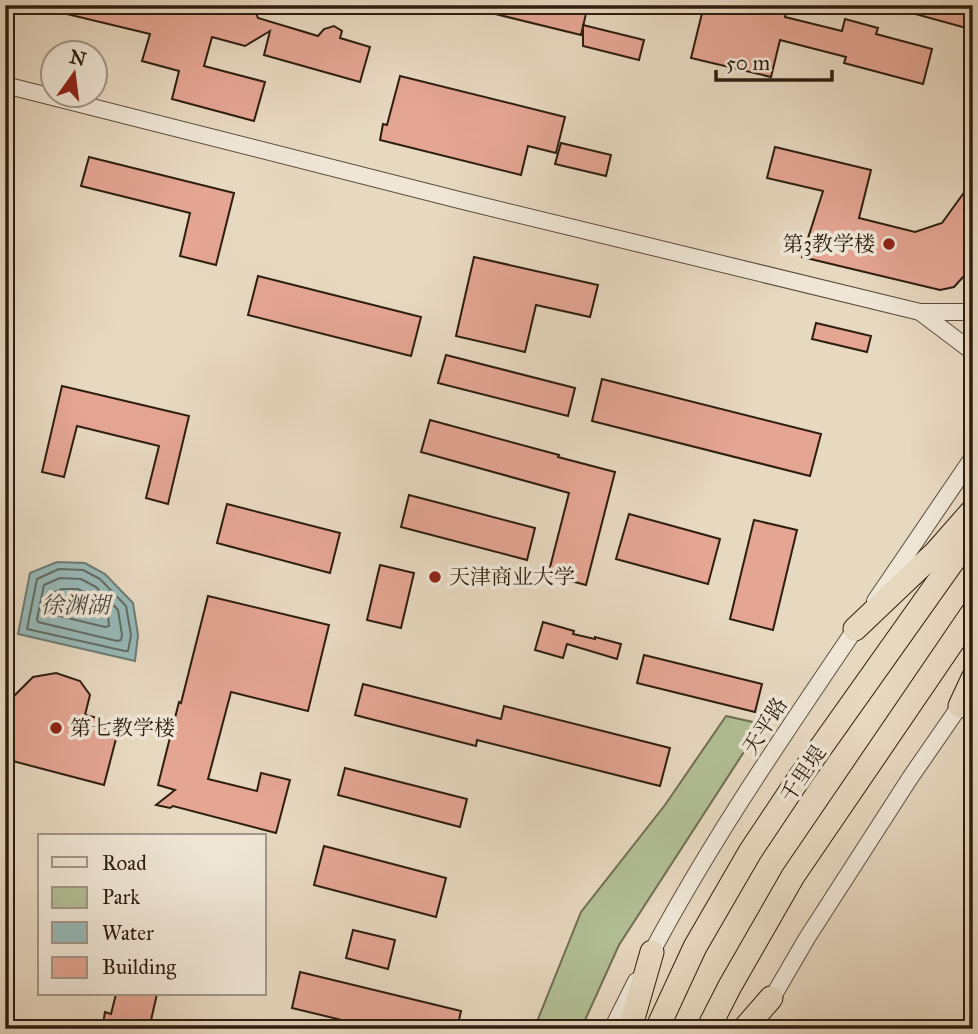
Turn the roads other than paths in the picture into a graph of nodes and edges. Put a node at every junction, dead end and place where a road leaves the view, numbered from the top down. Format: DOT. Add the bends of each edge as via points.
graph roads {
  1 [pos="5,85"];
  2 [pos="920,312"];
  3 [pos="973,312"];
  4 [pos="973,352"];
  5 [pos="973,457"];
  6 [pos="973,510"];
  7 [pos="973,533"];
  8 [pos="973,612"];
  9 [pos="855,629"];
  10 [pos="973,678"];
  11 [pos="966,696"];
  12 [pos="652,952"];
  13 [pos="771,998"];
  14 [pos="612,1029"];
  15 [pos="629,1029"];
  16 [pos="657,1029"];
  17 [pos="708,1029"];
  18 [pos="744,1029"];
  19 [pos="755,1029"];
  1 -- 2 [label="street"];
  2 -- 3 [label="street"];
  2 -- 4 [label="street"];
  5 -- 9 [label="street, 天平路"];
  6 -- 9 [label="highway" via="911,578"];
  7 -- 16 [label="highway, 千里堤" via="750,852 695,947"];
  8 -- 17 [label="highway" via="793,876"];
  9 -- 12 [label="street, 天平路" via="739,805"];
  10 -- 11 [label="highway"];
  11 -- 13 [label="street"];
  12 -- 14 [label="street, 天平路"];
  12 -- 15 [label="highway"];
  13 -- 18 [label="highway"];
  13 -- 19 [label="street"];
}
